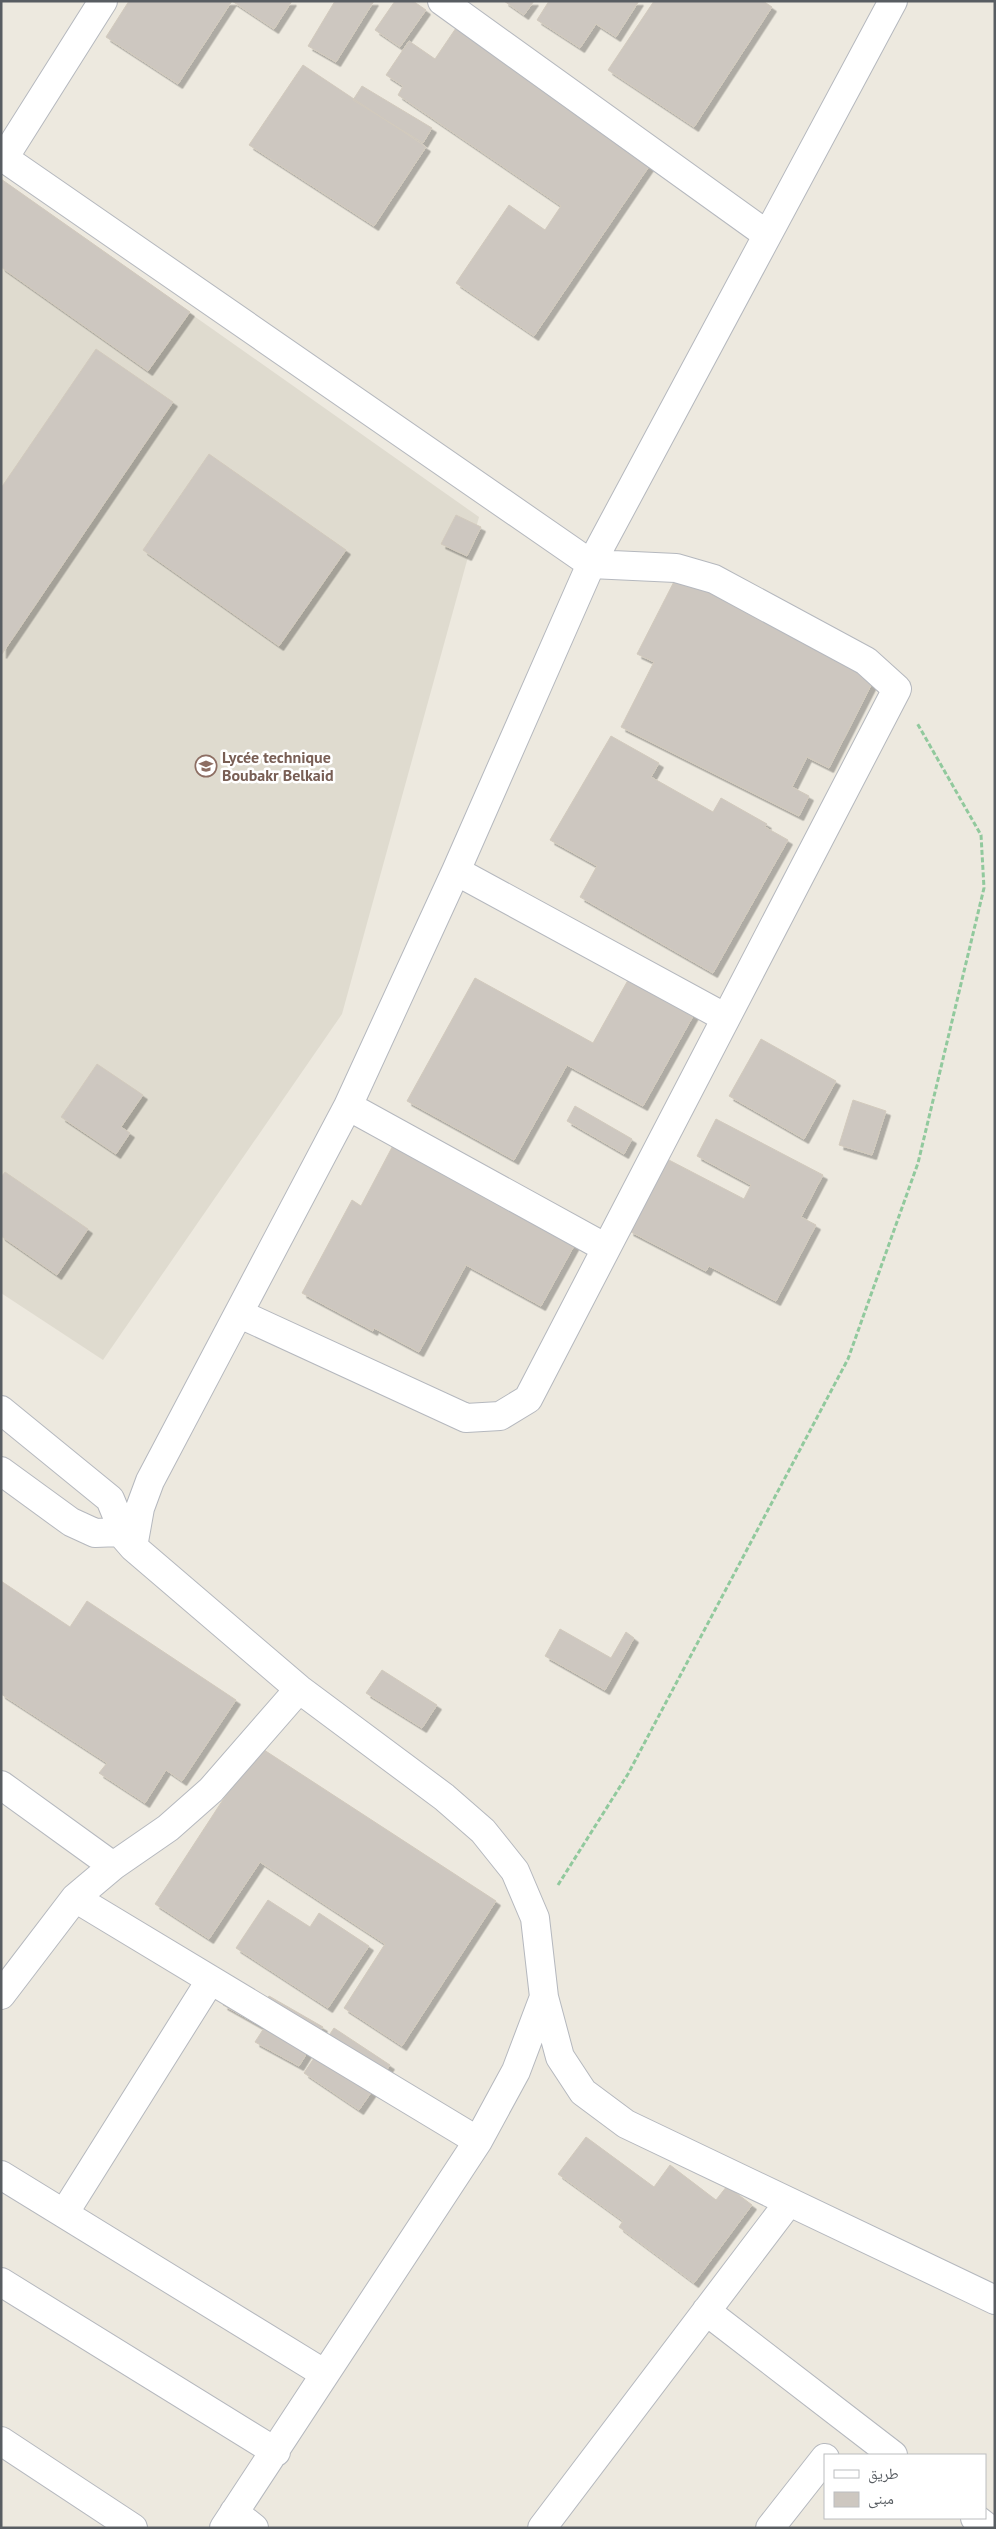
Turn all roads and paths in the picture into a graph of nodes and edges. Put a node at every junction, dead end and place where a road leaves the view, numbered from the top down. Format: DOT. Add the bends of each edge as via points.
graph roads {
  1 [pos="103,1"];
  2 [pos="442,1"];
  3 [pos="886,4"];
  4 [pos="3,157"];
  5 [pos="766,234"];
  6 [pos="591,564"];
  7 [pos="898,689"];
  8 [pos="456,871"];
  9 [pos="726,1018"];
  10 [pos="348,1106"];
  11 [pos="606,1248"];
  12 [pos="240,1314"];
  13 [pos="1,1410"];
  14 [pos="1,1471"];
  15 [pos="126,1539"];
  16 [pos="299,1689"];
  17 [pos="1,1785"];
  18 [pos="113,1866"];
  19 [pos="76,1898"];
  20 [pos="535,1918"];
  21 [pos="210,1981"];
  22 [pos="1,1994"];
  23 [pos="544,1998"];
  24 [pos="478,2141"];
  25 [pos="1,2175"];
  26 [pos="789,2202"];
  27 [pos="65,2212"];
  28 [pos="1,2282"];
  29 [pos="995,2300"];
  30 [pos="706,2311"];
  31 [pos="325,2374"];
  32 [pos="852,2423"];
  33 [pos="1,2441"];
  34 [pos="276,2452"];
  35 [pos="828,2454"];
  36 [pos="892,2454"];
  37 [pos="824,2460"];
  38 [pos="975,2519"];
  39 [pos="237,2523"];
  40 [pos="133,2528"];
  41 [pos="542,2528"];
  42 [pos="770,2528"];
  43 [pos="988,2528"];
  1 -- 4 [label="street"];
  2 -- 5 [label="street"];
  3 -- 5 [label="street"];
  4 -- 6 [label="street"];
  5 -- 6 [label="street"];
  6 -- 7 [label="street" via="676,568 714,579 866,661"];
  6 -- 8 [label="street"];
  7 -- 9 [label="street"];
  7 -- 20 [label="path" via="981,834 984,888 918,1163 848,1359 628,1774"];
  8 -- 9 [label="street"];
  8 -- 10 [label="street"];
  9 -- 11 [label="street"];
  10 -- 11 [label="street"];
  10 -- 12 [label="street"];
  11 -- 12 [label="street" via="528,1399 500,1416 466,1418"];
  12 -- 15 [label="street" via="150,1481"];
  13 -- 15 [label="street" via="110,1499"];
  14 -- 15 [label="street" via="71,1522 95,1533"];
  15 -- 16 [label="street"];
  16 -- 18 [label="street" via="211,1790 168,1828"];
  16 -- 20 [label="street" via="444,1797 483,1832 515,1871"];
  17 -- 18 [label="street"];
  18 -- 19 [label="street"];
  19 -- 21 [label="street"];
  19 -- 22 [label="street"];
  20 -- 23 [label="street"];
  21 -- 24 [label="street"];
  21 -- 27 [label="street"];
  23 -- 24 [label="street" via="516,2071"];
  23 -- 26 [label="street" via="560,2057 582,2092 626,2124"];
  24 -- 31 [label="street"];
  25 -- 27 [label="street"];
  26 -- 29 [label="street"];
  26 -- 30 [label="street"];
  27 -- 31 [label="street"];
  28 -- 34 [label="street"];
  30 -- 32 [label="street"];
  30 -- 41 [label="street"];
  31 -- 34 [label="street"];
  32 -- 35 [label="street"];
  32 -- 36 [label="street"];
  33 -- 40 [label="street"];
  34 -- 39 [label="street"];
  37 -- 42 [label="street"];
  38 -- 43 [label="street"];
}
